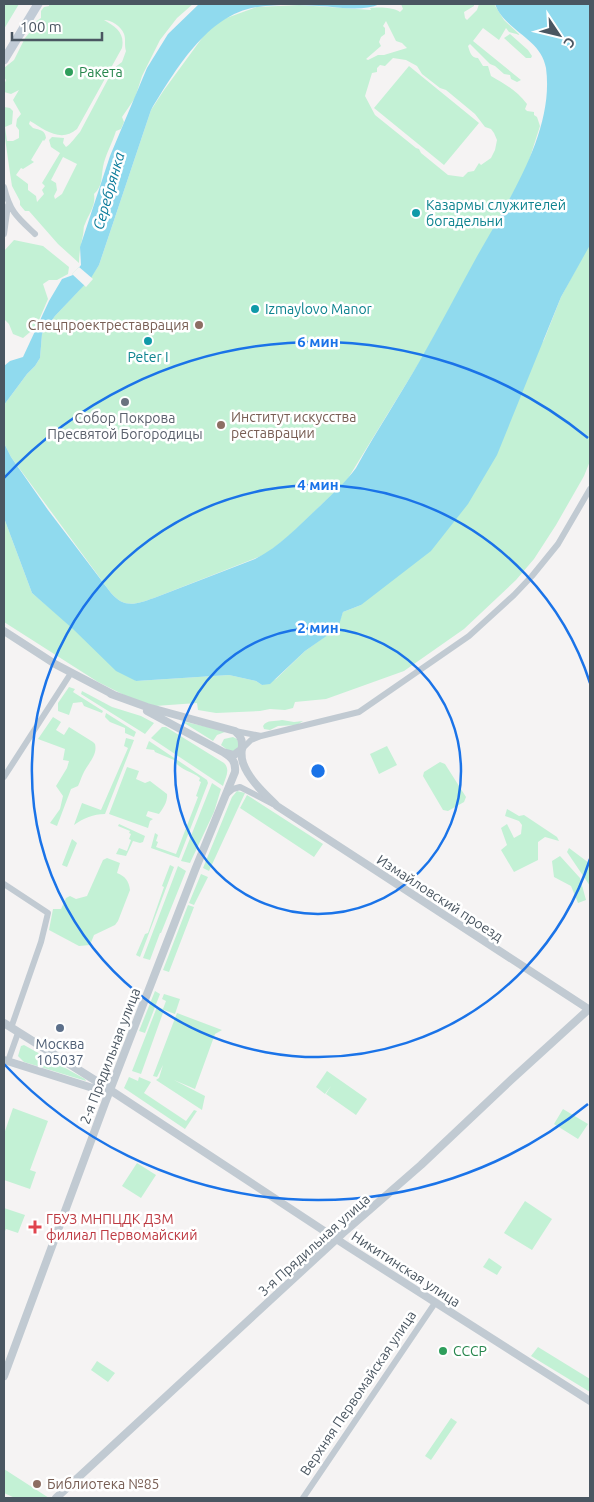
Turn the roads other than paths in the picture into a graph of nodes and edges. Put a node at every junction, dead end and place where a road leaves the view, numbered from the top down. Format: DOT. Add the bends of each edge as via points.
graph roads {
  1 [pos="38,4"];
  2 [pos="4,60"];
  3 [pos="4,187"];
  4 [pos="8,204"];
  5 [pos="4,234"];
  6 [pos="35,234"];
  7 [pos="590,489"];
  8 [pos="4,630"];
  9 [pos="71,673"];
  10 [pos="111,694"];
  11 [pos="235,731"];
  12 [pos="261,736"];
  13 [pos="242,749"];
  14 [pos="223,752"];
  15 [pos="4,777"];
  16 [pos="226,795"];
  17 [pos="277,806"];
  18 [pos="4,884"];
  19 [pos="590,1010"];
  20 [pos="4,1023"];
  21 [pos="14,1031"];
  22 [pos="6,1060"];
  23 [pos="110,1091"];
  24 [pos="338,1240"];
  25 [pos="435,1302"];
  26 [pos="4,1376"];
  27 [pos="590,1401"];
  28 [pos="56,1498"];
  29 [pos="303,1498"];
  1 -- 2 [label="main road"];
  3 -- 4 [label="street"];
  4 -- 5 [label="street"];
  4 -- 6 [label="street"];
  7 -- 12 [label="street" via="558,544 532,576 469,636 359,712"];
  8 -- 9 [label="street"];
  9 -- 10 [label="street"];
  9 -- 15 [label="street"];
  10 -- 11 [label="street"];
  10 -- 14 [label="street" via="162,717"];
  11 -- 12 [label="street"];
  11 -- 13 [label="street, Измайловский проезд" via="242,740"];
  12 -- 13 [label="street"];
  13 -- 14 [label="street" via="234,755"];
  13 -- 17 [label="street, Измайловский проезд" via="242,762 247,772"];
  14 -- 16 [label="street, 2-я Прядильная улица" via="236,765"];
  16 -- 17 [label="street, Измайловский проезд" via="240,787"];
  16 -- 23 [label="street, 2-я Прядильная улица"];
  17 -- 19 [label="street, Измайловский проезд"];
  18 -- 21 [label="street" via="48,913"];
  19 -- 24 [label="street, 3-я Прядильная улица"];
  20 -- 21 [label="street, Никитинская улица"];
  21 -- 22 [label="street"];
  21 -- 23 [label="street, Никитинская улица"];
  22 -- 23 [label="street"];
  23 -- 24 [label="street, Никитинская улица"];
  23 -- 26 [label="street, 2-я Прядильная улица"];
  24 -- 25 [label="street, Никитинская улица"];
  24 -- 28 [label="street, 3-я Прядильная улица"];
  25 -- 27 [label="street, Никитинская улица"];
  25 -- 29 [label="street, Верхняя Первомайская улица"];
}
